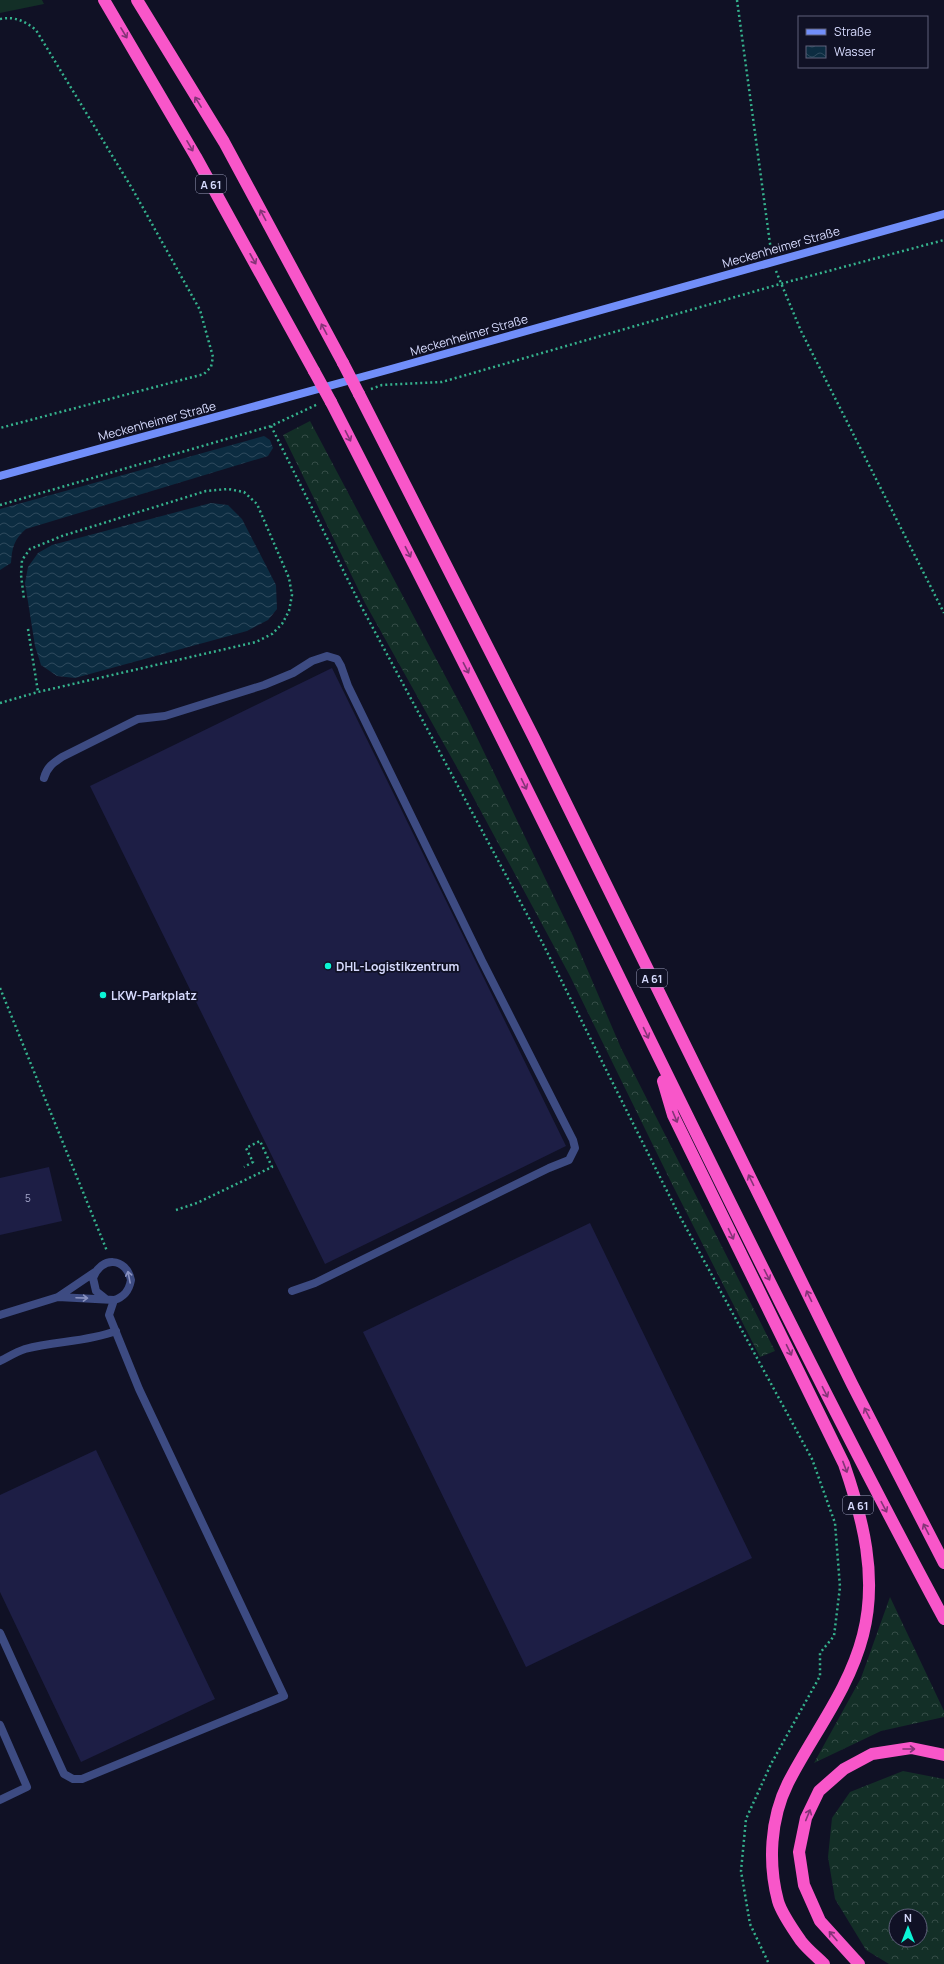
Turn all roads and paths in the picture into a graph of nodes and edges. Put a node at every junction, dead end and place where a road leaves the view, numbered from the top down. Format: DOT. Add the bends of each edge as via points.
graph roads {
  1 [pos="104,0"];
  2 [pos="137,0"];
  3 [pos="737,0"];
  4 [pos="0,19"];
  5 [pos="944,214"];
  6 [pos="944,240"];
  7 [pos="772,262"];
  8 [pos="780,284"];
  9 [pos="363,392"];
  10 [pos="327,402"];
  11 [pos="271,426"];
  12 [pos="0,428"];
  13 [pos="0,476"];
  14 [pos="0,505"];
  15 [pos="24,599"];
  16 [pos="944,613"];
  17 [pos="28,629"];
  18 [pos="38,692"];
  19 [pos="0,703"];
  20 [pos="44,778"];
  21 [pos="0,988"];
  22 [pos="655,1053"];
  23 [pos="244,1167"];
  24 [pos="176,1210"];
  25 [pos="113,1262"];
  26 [pos="95,1272"];
  27 [pos="292,1290"];
  28 [pos="58,1297"];
  29 [pos="110,1300"];
  30 [pos="0,1315"];
  31 [pos="116,1331"];
  32 [pos="0,1361"];
  33 [pos="944,1563"];
  34 [pos="944,1619"];
  35 [pos="0,1633"];
  36 [pos="0,1725"];
  37 [pos="944,1755"];
  38 [pos="0,1800"];
  39 [pos="769,1964"];
  40 [pos="824,1964"];
  41 [pos="859,1964"];
  1 -- 10 [label="highway, A 61, one-way, bridge" via="196,157 314,371"];
  9 -- 2 [label="highway, A 61, one-way, bridge" via="343,363 224,142"];
  3 -- 7 [label="path"];
  4 -- 12 [label="path" via="9,17 25,22 36,30 133,190 200,310 213,357 211,367 204,374"];
  5 -- 7 [label="main road, Meckenheimer Straße"];
  6 -- 8 [label="path"];
  7 -- 8 [label="path"];
  7 -- 13 [label="main road, Meckenheimer Straße"];
  8 -- 9 [label="path" via="442,382 382,386"];
  8 -- 16 [label="path"];
  33 -- 9 [label="highway, A 61, one-way" via="852,1384"];
  10 -- 11 [label="path"];
  10 -- 22 [label="highway, A 61, one-way" via="510,755"];
  11 -- 14 [label="path"];
  11 -- 39 [label="path" via="360,604 540,937 678,1211 812,1460 835,1523 840,1587 834,1636 820,1653 820,1676 771,1764 746,1819 741,1871 750,1924"];
  15 -- 18 [label="path" via="22,560 30,549 156,506 206,491 228,489 244,492 257,504 289,578 292,596 289,611 282,624 272,634 256,642"];
  17 -- 18 [label="path"];
  18 -- 19 [label="path"];
  20 -- 27 [label="street" via="51,764 62,757 138,719 165,716 264,685 293,673 312,660 327,656 336,659 482,961 573,1140 575,1148 569,1160 315,1283"];
  21 -- 25 [label="path" via="104,1247"];
  22 -- 34 [label="highway, A 61, one-way" via="866,1474"];
  22 -- 40 [label="highway, A 61, one-way" via="673,1115 844,1464 858,1504 867,1549 869,1592 863,1635 846,1683 787,1784 775,1821 771,1861 779,1902 801,1942"];
  23 -- 24 [label="path" via="253,1162 246,1148 260,1141 272,1167 197,1203"];
  25 -- 26 [label="street" via="104,1264"];
  29 -- 25 [label="street, one-way" via="126,1294 131,1280 126,1268"];
  26 -- 28 [label="street"];
  26 -- 29 [label="street" via="93,1278 96,1291"];
  28 -- 29 [label="street, one-way"];
  28 -- 30 [label="street"];
  29 -- 31 [label="street" via="109,1314"];
  31 -- 32 [label="street" via="101,1336 42,1345 23,1350"];
  31 -- 35 [label="street" via="139,1390 284,1696 82,1779 73,1778 64,1774"];
  36 -- 38 [label="street" via="27,1787"];
  41 -- 37 [label="highway, one-way" via="820,1921 804,1885 799,1852 806,1818 819,1791 844,1769 872,1754 910,1748"];
}
